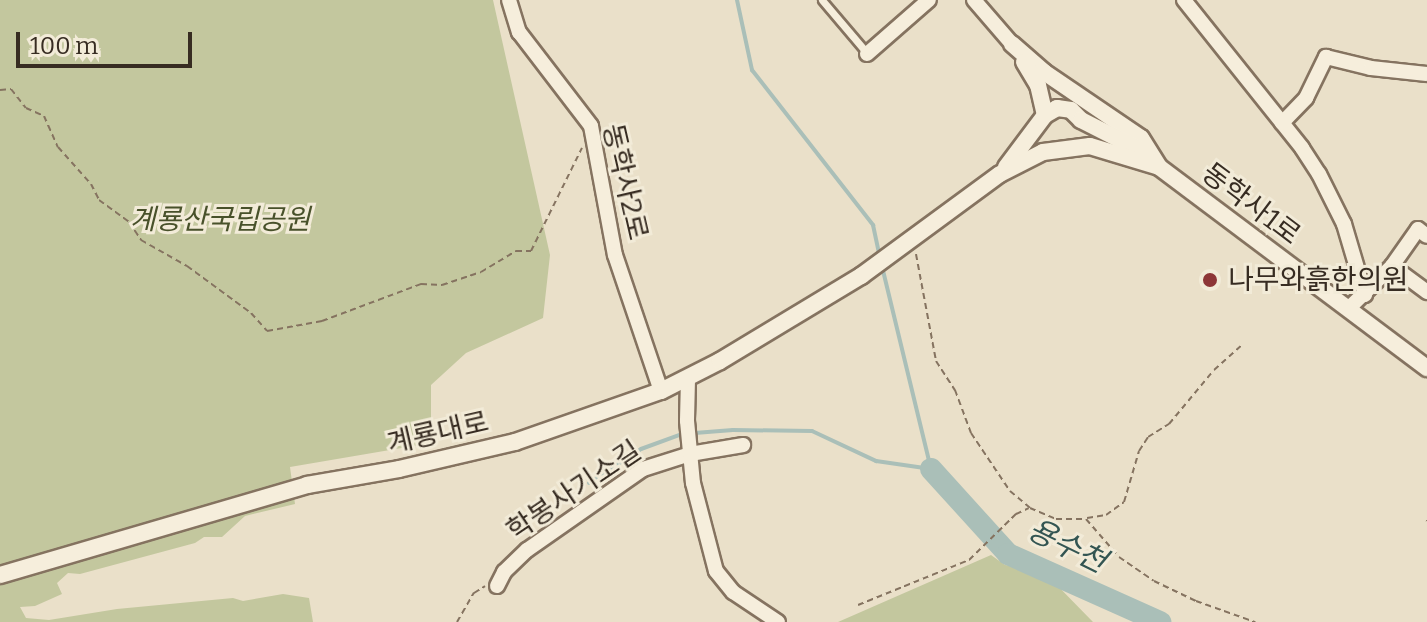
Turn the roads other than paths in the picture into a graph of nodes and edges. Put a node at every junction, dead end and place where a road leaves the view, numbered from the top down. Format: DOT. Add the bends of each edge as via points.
graph roads {
  1 [pos="509,0"];
  2 [pos="822,0"];
  3 [pos="929,0"];
  4 [pos="974,0"];
  5 [pos="1184,0"];
  6 [pos="1012,44"];
  7 [pos="867,54"];
  8 [pos="1044,72"];
  9 [pos="1427,74"];
  10 [pos="1067,109"];
  11 [pos="1043,118"];
  12 [pos="1081,120"];
  13 [pos="1282,123"];
  14 [pos="1062,150"];
  15 [pos="1156,162"];
  16 [pos="1000,174"];
  17 [pos="1427,236"];
  18 [pos="1392,266"];
  19 [pos="1427,292"];
  20 [pos="1365,295"];
  21 [pos="1348,309"];
  22 [pos="1427,368"];
  23 [pos="688,379"];
  24 [pos="661,391"];
  25 [pos="743,445"];
  26 [pos="689,448"];
  27 [pos="0,575"];
  28 [pos="501,579"];
  29 [pos="778,622"];
  1 -- 24 [label="street, 동학사2로" via="519,32 591,126 615,255"];
  2 -- 7 [label="lane"];
  3 -- 7 [label="street"];
  4 -- 6 [label="street"];
  5 -- 13 [label="street"];
  6 -- 8 [label="street"];
  6 -- 11 [label="street" via="1038,85"];
  8 -- 10 [label="street"];
  8 -- 15 [label="street" via="1141,138"];
  9 -- 13 [label="street" via="1326,57 1306,98"];
  10 -- 11 [label="street" via="1057,108"];
  10 -- 12 [label="street"];
  11 -- 14 [label="street" via="1044,142"];
  11 -- 16 [label="street"];
  12 -- 14 [label="street" via="1083,134"];
  12 -- 15 [label="street"];
  13 -- 20 [label="street" via="1336,208"];
  14 -- 15 [label="street" via="1090,146"];
  14 -- 16 [label="street" via="1043,152"];
  15 -- 21 [label="street, 동학사1로"];
  16 -- 23 [label="street, 계룡대로" via="861,276"];
  17 -- 18 [label="street" via="1418,229"];
  18 -- 19 [label="street"];
  18 -- 20 [label="street"];
  20 -- 21 [label="street"];
  21 -- 22 [label="street, 동학사1로"];
  23 -- 24 [label="street, 계룡대로"];
  23 -- 26 [label="street"];
  24 -- 27 [label="street, 계룡대로" via="515,442 307,485"];
  25 -- 26 [label="street, 학봉사기소길"];
  26 -- 28 [label="street, 학봉사기소길" via="643,469 527,550"];
  26 -- 29 [label="street" via="716,571 733,592"];
}
